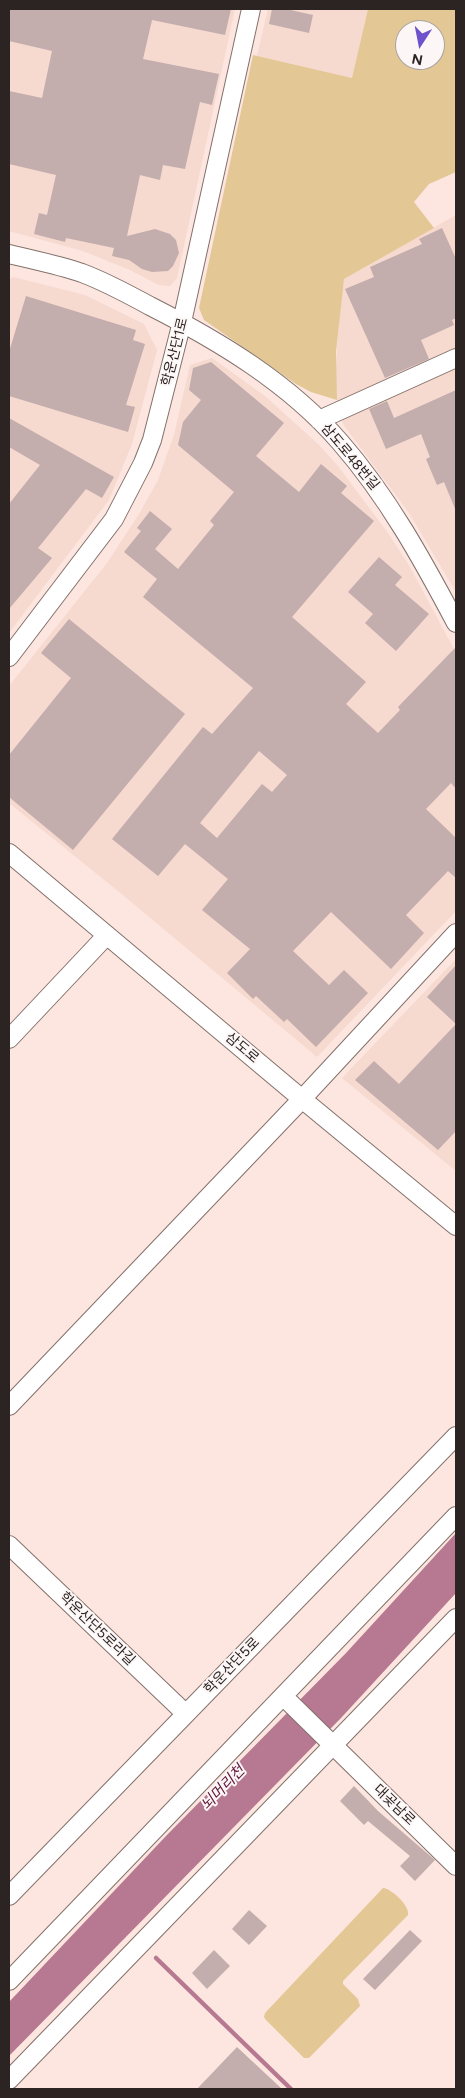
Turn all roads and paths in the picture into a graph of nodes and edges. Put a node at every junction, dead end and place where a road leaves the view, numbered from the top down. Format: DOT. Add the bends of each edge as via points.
graph roads {
  1 [pos="251,9"];
  2 [pos="9,254"];
  3 [pos="182,322"];
  4 [pos="456,358"];
  5 [pos="319,420"];
  6 [pos="456,623"];
  7 [pos="9,657"];
  8 [pos="9,853"];
  9 [pos="456,933"];
  10 [pos="107,935"];
  11 [pos="9,1038"];
  12 [pos="302,1099"];
  13 [pos="456,1226"];
  14 [pos="9,1406"];
  15 [pos="456,1436"];
  16 [pos="456,1516"];
  17 [pos="9,1545"];
  18 [pos="456,1618"];
  19 [pos="284,1697"];
  20 [pos="186,1714"];
  21 [pos="332,1745"];
  22 [pos="456,1866"];
  23 [pos="9,1896"];
  24 [pos="9,1980"];
  25 [pos="9,2080"];
  1 -- 3 [label="street, 학운산단1로"];
  2 -- 3 [label="street" via="98,280"];
  3 -- 5 [label="street" via="246,362"];
  3 -- 7 [label="street, 학운산단1로" via="152,440 130,492 101,539"];
  4 -- 5 [label="street, 삼도로48번길"];
  5 -- 6 [label="street, 삼도로48번길" via="390,506"];
  8 -- 10 [label="street, 삼도로"];
  9 -- 12 [label="street"];
  10 -- 11 [label="street"];
  10 -- 12 [label="street, 삼도로"];
  12 -- 13 [label="street, 삼도로"];
  12 -- 14 [label="street"];
  15 -- 20 [label="street, 학운산단5로"];
  16 -- 19 [label="street"];
  17 -- 20 [label="street, 학운산단5로라길"];
  18 -- 21 [label="street"];
  19 -- 21 [label="street, 대곶남로"];
  19 -- 24 [label="street"];
  20 -- 23 [label="street, 학운산단5로"];
  21 -- 22 [label="street, 대곶남로"];
  21 -- 25 [label="street"];
}
